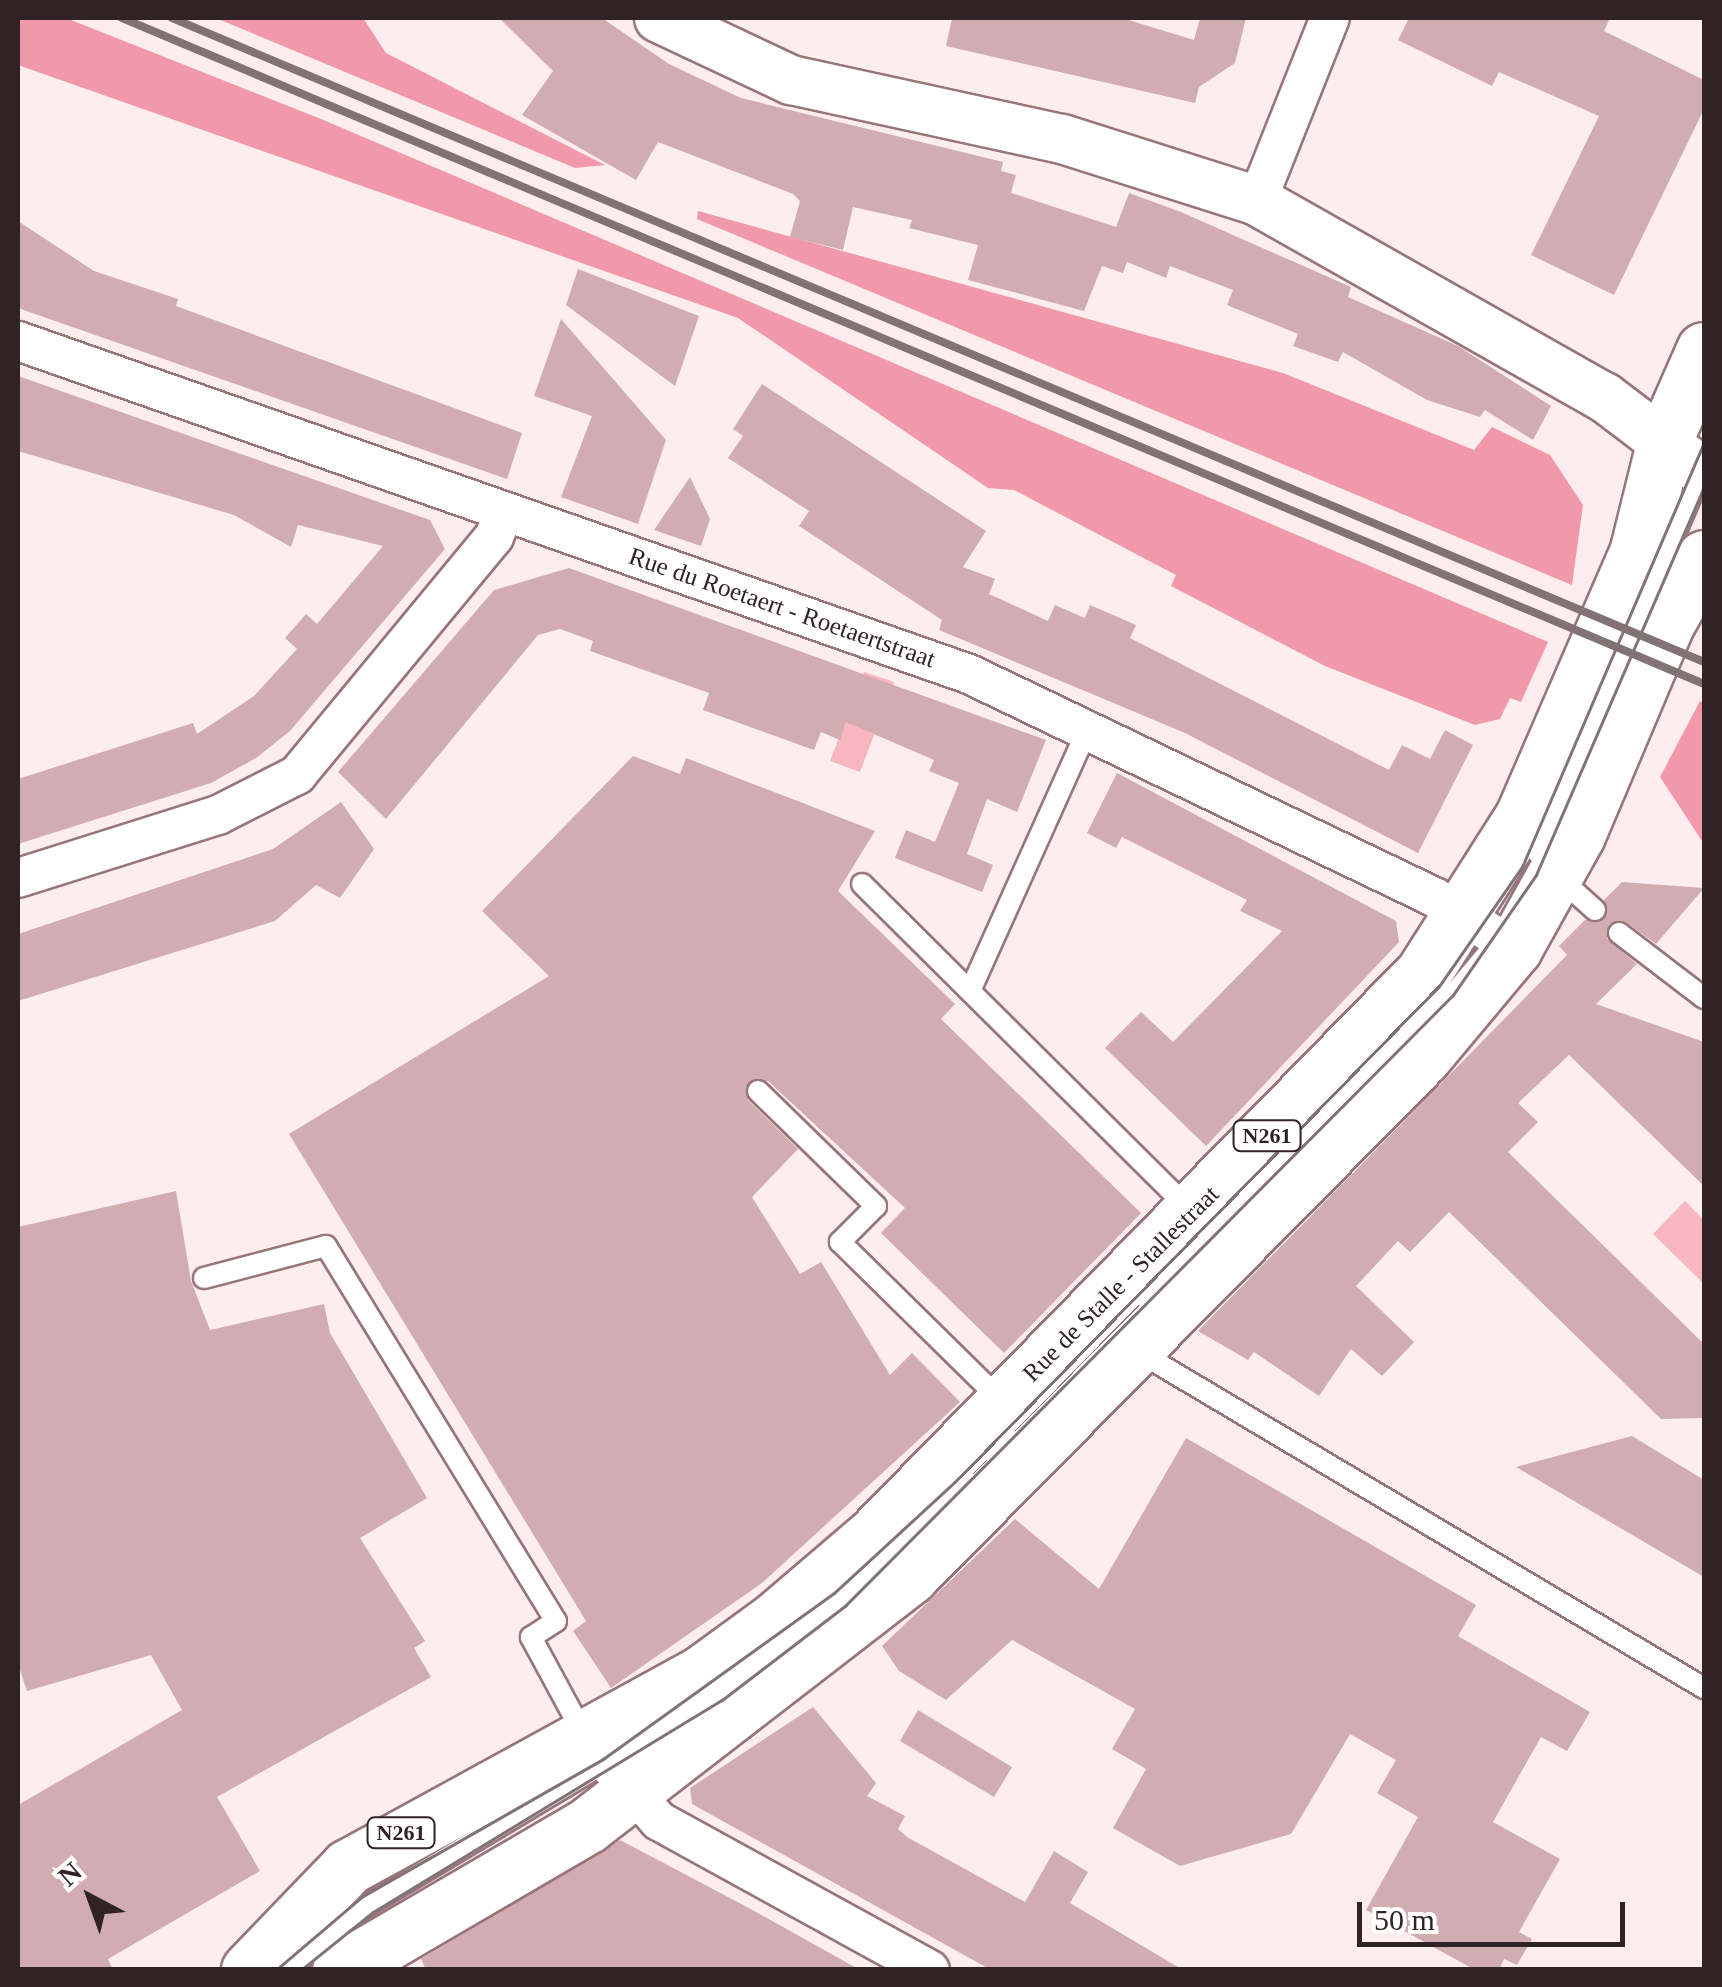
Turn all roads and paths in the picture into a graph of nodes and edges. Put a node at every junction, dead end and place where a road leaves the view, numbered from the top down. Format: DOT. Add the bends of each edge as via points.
graph roads {
  1 [pos="659,18"];
  2 [pos="1330,18"];
  3 [pos="1257,201"];
  4 [pos="18,340"];
  5 [pos="1704,350"];
  6 [pos="1694,461"];
  7 [pos="504,512"];
  8 [pos="1704,558"];
  9 [pos="1090,724"];
  10 [pos="1561,856"];
  11 [pos="18,878"];
  12 [pos="862,884"];
  13 [pos="1491,932"];
  14 [pos="1619,933"];
  15 [pos="1457,976"];
  16 [pos="970,991"];
  17 [pos="1704,998"];
  18 [pos="758,1091"];
  19 [pos="1192,1212"];
  20 [pos="204,1278"];
  21 [pos="1130,1335"];
  22 [pos="1004,1403"];
  23 [pos="853,1588"];
  24 [pos="1704,1688"];
  25 [pos="607,1764"];
  26 [pos="248,1970"];
  27 [pos="288,1970"];
  28 [pos="340,1970"];
  29 [pos="930,1970"];
  1 -- 3 [label="street" via="791,80 1062,139"];
  2 -- 3 [label="street"];
  3 -- 6 [label="street"];
  4 -- 7 [label="street, Rue du Roetaert - Roetaertstraat"];
  5 -- 6 [label="main road, Rue de Stalle - Stallestraat / N261"];
  6 -- 10 [label="main road, Rue de Stalle - Stallestraat / N261" via="1637,553"];
  7 -- 9 [label="street, Rue du Roetaert - Roetaertstraat"];
  7 -- 11 [label="street" via="494,537 297,775 218,815"];
  8 -- 10 [label="main road, Rue de Stalle - Stallestraat / N261" via="1666,624"];
  9 -- 13 [label="street, Rue du Roetaert - Roetaertstraat"];
  9 -- 16 [label="lane"];
  10 -- 13 [label="main road, Rue de Stalle - Stallestraat / N261"];
  12 -- 16 [label="lane"];
  13 -- 19 [label="main road, Rue de Stalle - Stallestraat / N261" via="1396,1003"];
  13 -- 21 [label="main road, Rue de Stalle - Stallestraat / N261" via="1423,1056"];
  14 -- 17 [label="lane"];
  15 -- 21 [label="lane, Rue de Stalle - Stallestraat"];
  16 -- 19 [label="lane"];
  18 -- 22 [label="lane" via="876,1206 840,1242"];
  19 -- 22 [label="main road, Rue de Stalle - Stallestraat / N261"];
  20 -- 25 [label="lane" via="326,1246 556,1621 532,1637"];
  21 -- 24 [label="lane"];
  21 -- 25 [label="main road, Rue de Stalle - Stallestraat / N261" via="911,1575"];
  22 -- 25 [label="main road, Rue de Stalle - Stallestraat / N261" via="776,1619"];
  23 -- 25 [label="lane, Rue de Stalle - Stallestraat"];
  25 -- 26 [label="main road, Rue de Stalle - Stallestraat / N261" via="348,1867"];
  25 -- 27 [label="lane, Rue de Stalle - Stallestraat" via="368,1904"];
  25 -- 28 [label="main road, Rue de Stalle - Stallestraat / N261" via="588,1825"];
  25 -- 29 [label="street" via="659,1820"];
}
